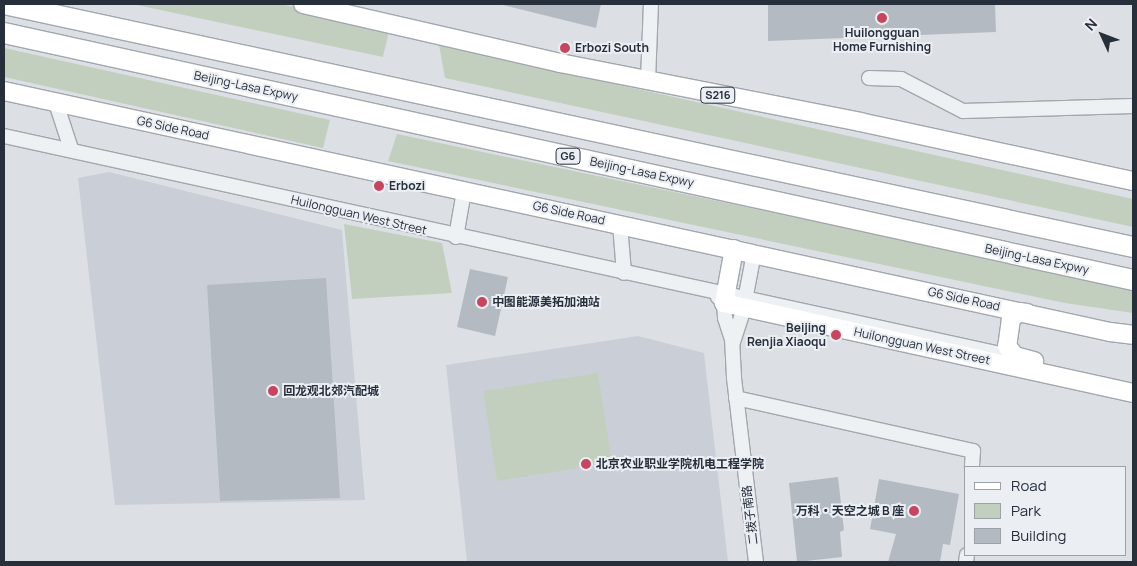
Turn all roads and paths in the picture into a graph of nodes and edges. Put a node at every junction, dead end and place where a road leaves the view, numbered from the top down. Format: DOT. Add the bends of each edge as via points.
graph roads {
  1 [pos="4,4"];
  2 [pos="303,4"];
  3 [pos="651,4"];
  4 [pos="4,33"];
  5 [pos="868,78"];
  6 [pos="648,82"];
  7 [pos="4,91"];
  8 [pos="56,103"];
  9 [pos="1133,106"];
  10 [pos="4,136"];
  11 [pos="71,149"];
  12 [pos="1133,181"];
  13 [pos="464,191"];
  14 [pos="620,225"];
  15 [pos="456,237"];
  16 [pos="1133,247"];
  17 [pos="734,249"];
  18 [pos="754,253"];
  19 [pos="624,273"];
  20 [pos="1133,280"];
  21 [pos="721,297"];
  22 [pos="745,302"];
  23 [pos="1027,312"];
  24 [pos="1133,335"];
  25 [pos="733,345"];
  26 [pos="1019,358"];
  27 [pos="1133,383"];
  28 [pos="1133,392"];
  29 [pos="736,398"];
  30 [pos="972,466"];
  31 [pos="756,562"];
  1 -- 16 [label="highway"];
  2 -- 6 [label="main road, S216"];
  3 -- 6 [label="street"];
  4 -- 20 [label="highway, Beijing-Lasa Expwy / G6"];
  5 -- 9 [label="street" via="901,79 963,111"];
  6 -- 12 [label="main road, S216" via="860,122"];
  7 -- 8 [label="main road, G6 Side Road"];
  8 -- 11 [label="street"];
  8 -- 13 [label="main road, G6 Side Road"];
  10 -- 11 [label="street, Huilongguan West Street"];
  11 -- 15 [label="street, Huilongguan West Street"];
  13 -- 14 [label="main road, G6 Side Road"];
  13 -- 15 [label="street"];
  14 -- 17 [label="main road, G6 Side Road"];
  14 -- 19 [label="street"];
  15 -- 19 [label="street, Huilongguan West Street"];
  17 -- 18 [label="main road, G6 Side Road"];
  17 -- 21 [label="main road"];
  18 -- 22 [label="street"];
  18 -- 23 [label="main road, G6 Side Road"];
  19 -- 21 [label="street, Huilongguan West Street"];
  21 -- 22 [label="main road, Huilongguan West Street"];
  21 -- 25 [label="street"];
  22 -- 25 [label="street"];
  22 -- 26 [label="street, Huilongguan West Street"];
  22 -- 28 [label="main road, Huilongguan West Street"];
  23 -- 24 [label="main road, G6 Side Road"];
  23 -- 26 [label="main road" via="1014,315 1007,328 1006,346"];
  25 -- 29 [label="street, 二拨子南路"];
  26 -- 27 [label="main road, Huilongguan West Street"];
  29 -- 30 [label="street" via="972,451"];
  29 -- 31 [label="street, 二拨子南路"];
}
